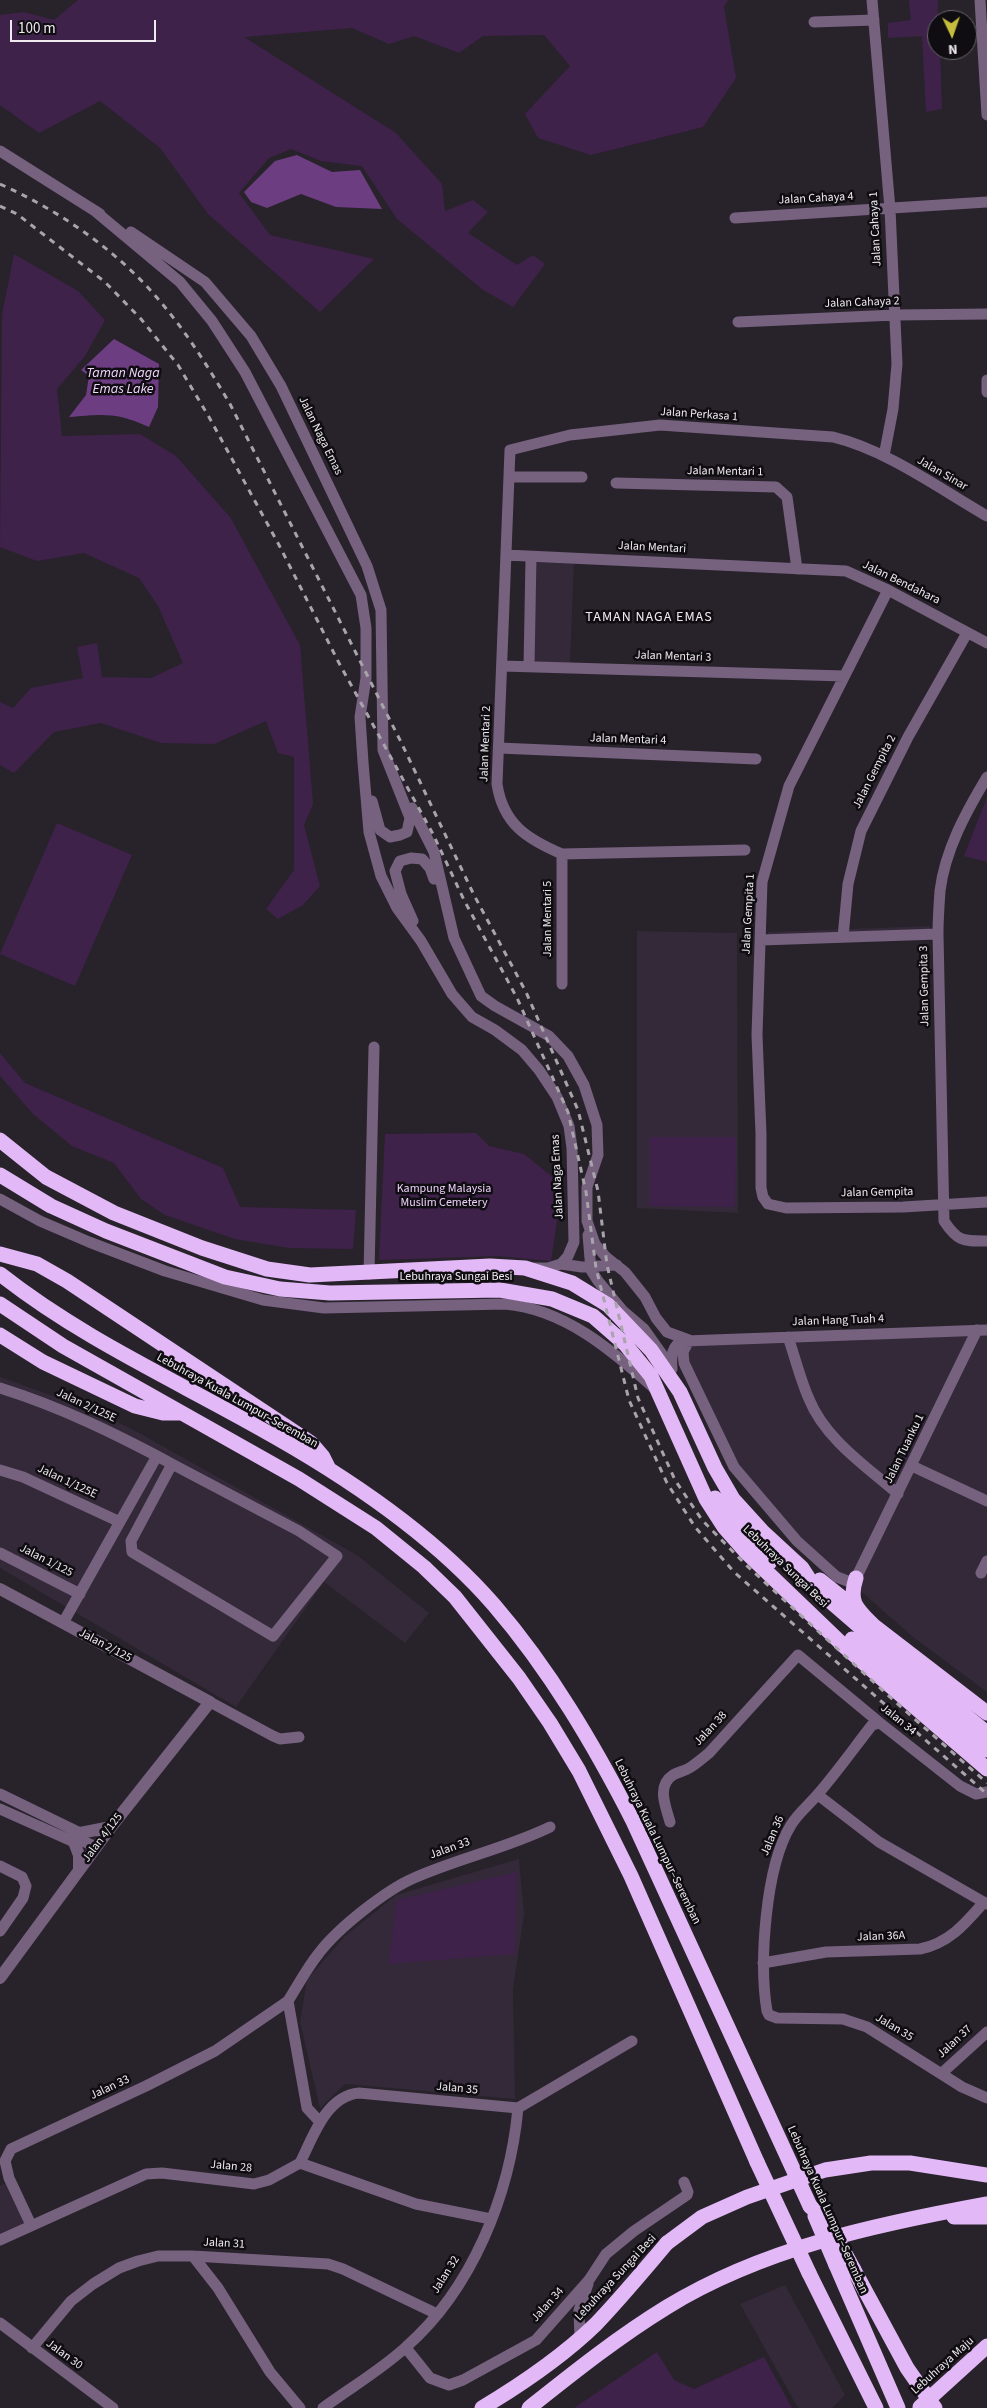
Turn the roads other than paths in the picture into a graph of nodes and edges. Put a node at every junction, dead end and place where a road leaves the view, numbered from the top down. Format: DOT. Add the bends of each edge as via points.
graph roads {
  1 [pos="872,0"];
  2 [pos="980,0"];
  3 [pos="874,20"];
  4 [pos="814,22"];
  5 [pos="987,115"];
  6 [pos="0,150"];
  7 [pos="987,202"];
  8 [pos="890,209"];
  9 [pos="95,211"];
  10 [pos="736,218"];
  11 [pos="987,314"];
  12 [pos="895,315"];
  13 [pos="738,322"];
  14 [pos="987,380"];
  15 [pos="987,392"];
  16 [pos="510,450"];
  17 [pos="884,456"];
  18 [pos="509,477"];
  19 [pos="582,477"];
  20 [pos="616,483"];
  21 [pos="987,516"];
  22 [pos="506,555"];
  23 [pos="531,556"];
  24 [pos="797,569"];
  25 [pos="888,590"];
  26 [pos="967,632"];
  27 [pos="987,643"];
  28 [pos="502,666"];
  29 [pos="528,667"];
  30 [pos="844,676"];
  31 [pos="499,748"];
  32 [pos="383,750"];
  33 [pos="756,759"];
  34 [pos="363,762"];
  35 [pos="987,778"];
  36 [pos="745,850"];
  37 [pos="562,854"];
  38 [pos="445,908"];
  39 [pos="938,934"];
  40 [pos="843,937"];
  41 [pos="760,940"];
  42 [pos="421,942"];
  43 [pos="562,984"];
  44 [pos="374,1047"];
  45 [pos="0,1140"];
  46 [pos="0,1175"];
  47 [pos="0,1199"];
  48 [pos="987,1202"];
  49 [pos="768,1204"];
  50 [pos="943,1204"];
  51 [pos="588,1221"];
  52 [pos="987,1241"];
  53 [pos="0,1254"];
  54 [pos="565,1260"];
  55 [pos="617,1265"];
  56 [pos="590,1267"];
  57 [pos="525,1268"];
  58 [pos="0,1274"];
  59 [pos="369,1274"];
  60 [pos="0,1304"];
  61 [pos="982,1330"];
  62 [pos="0,1336"];
  63 [pos="788,1337"];
  64 [pos="689,1340"];
  65 [pos="672,1369"];
  66 [pos="0,1388"];
  67 [pos="680,1392"];
  68 [pos="660,1394"];
  69 [pos="186,1414"];
  70 [pos="157,1456"];
  71 [pos="172,1464"];
  72 [pos="912,1466"];
  73 [pos="0,1470"];
  74 [pos="329,1471"];
  75 [pos="695,1473"];
  76 [pos="898,1494"];
  77 [pos="987,1501"];
  78 [pos="120,1522"];
  79 [pos="0,1554"];
  80 [pos="987,1561"];
  81 [pos="802,1568"];
  82 [pos="981,1573"];
  83 [pos="853,1580"];
  84 [pos="824,1584"];
  85 [pos="0,1589"];
  86 [pos="80,1594"];
  87 [pos="859,1612"];
  88 [pos="64,1623"];
  89 [pos="798,1655"];
  90 [pos="210,1702"];
  91 [pos="987,1713"];
  92 [pos="970,1717"];
  93 [pos="880,1723"];
  94 [pos="987,1728"];
  95 [pos="987,1733"];
  96 [pos="299,1737"];
  97 [pos="987,1750"];
  98 [pos="987,1769"];
  99 [pos="987,1792"];
  100 [pos="0,1794"];
  101 [pos="818,1795"];
  102 [pos="0,1809"];
  103 [pos="670,1822"];
  104 [pos="111,1827"];
  105 [pos="550,1827"];
  106 [pos="79,1838"];
  107 [pos="96,1847"];
  108 [pos="0,1866"];
  109 [pos="79,1870"];
  110 [pos="986,1903"];
  111 [pos="0,1930"];
  112 [pos="763,1963"];
  113 [pos="0,1978"];
  114 [pos="288,2001"];
  115 [pos="987,2032"];
  116 [pos="632,2041"];
  117 [pos="942,2073"];
  118 [pos="987,2098"];
  119 [pos="518,2108"];
  120 [pos="320,2122"];
  121 [pos="300,2163"];
  122 [pos="987,2175"];
  123 [pos="5,2180"];
  124 [pos="684,2182"];
  125 [pos="987,2204"];
  126 [pos="810,2206"];
  127 [pos="987,2217"];
  128 [pos="912,2218"];
  129 [pos="491,2219"];
  130 [pos="31,2225"];
  131 [pos="0,2240"];
  132 [pos="193,2256"];
  133 [pos="589,2280"];
  134 [pos="437,2314"];
  135 [pos="0,2323"];
  136 [pos="580,2338"];
  137 [pos="987,2346"];
  138 [pos="32,2348"];
  139 [pos="406,2348"];
  140 [pos="113,2408"];
  141 [pos="300,2408"];
  142 [pos="323,2408"];
  143 [pos="482,2408"];
  144 [pos="529,2408"];
  145 [pos="876,2408"];
  146 [pos="898,2408"];
  147 [pos="919,2408"];
  148 [pos="935,2408"];
  1 -- 3 [label="street, Jalan Cahaya 1"];
  2 -- 5 [label="street"];
  3 -- 4 [label="street"];
  3 -- 8 [label="street, Jalan Cahaya 1"];
  6 -- 9 [label="street, Jalan Naga Emas"];
  7 -- 8 [label="street, Jalan Cahaya 4"];
  8 -- 10 [label="street, Jalan Cahaya 4"];
  8 -- 12 [label="street, Jalan Cahaya 1"];
  9 -- 32 [label="street, Jalan Naga Emas" via="205,282 251,336 281,386 367,566 381,610"];
  9 -- 34 [label="street, Jalan Naga Emas" via="180,282 212,321 245,372 361,595 366,628 366,678 360,717"];
  11 -- 12 [label="street, Jalan Cahaya 2"];
  12 -- 13 [label="street, Jalan Cahaya 2"];
  12 -- 17 [label="street, Jalan Cahaya 1" via="897,364"];
  14 -- 15 [label="street"];
  16 -- 17 [label="street, Jalan Perkasa 1" via="570,435 660,425 833,437"];
  16 -- 18 [label="street, Jalan Mentari 2"];
  17 -- 21 [label="street, Jalan Sinar"];
  18 -- 19 [label="street"];
  18 -- 22 [label="street, Jalan Mentari 2"];
  20 -- 24 [label="street, Jalan Mentari 1" via="776,487 787,497"];
  22 -- 23 [label="street, Jalan Mentari"];
  22 -- 28 [label="street, Jalan Mentari 2"];
  23 -- 24 [label="street, Jalan Mentari"];
  23 -- 29 [label="street"];
  24 -- 25 [label="street, Jalan Bendahara" via="846,571"];
  25 -- 26 [label="street, Jalan Bendahara"];
  25 -- 30 [label="street, Jalan Gempita 1"];
  26 -- 27 [label="street, Jalan Bendahara"];
  26 -- 40 [label="street, Jalan Gempita 2" via="908,737 861,831 848,884"];
  28 -- 29 [label="street, Jalan Mentari 3"];
  28 -- 31 [label="street, Jalan Mentari 2"];
  29 -- 30 [label="street, Jalan Mentari 3"];
  30 -- 41 [label="street, Jalan Gempita 1" via="789,786 782,808 762,882"];
  31 -- 33 [label="street, Jalan Mentari 4"];
  31 -- 37 [label="street, Jalan Mentari 2" via="497,784 506,812 537,844"];
  32 -- 34 [label="street, Jalan Naga Emas" via="410,818 407,832 390,837 380,830"];
  32 -- 38 [label="street, Jalan Naga Emas" via="434,852"];
  34 -- 42 [label="street, Jalan Naga Emas" via="368,832 381,876 397,908"];
  35 -- 39 [label="street, Jalan Gempita 3" via="965,813 949,856 940,890"];
  36 -- 37 [label="street, Jalan Mentari 2"];
  37 -- 43 [label="street, Jalan Mentari 5"];
  38 -- 42 [label="street, Jalan Naga Emas" via="430,868 422,859 400,861 395,871"];
  38 -- 51 [label="street, Jalan Naga Emas" via="454,938 481,996 549,1036 568,1056 584,1085 597,1125 598,1155 587,1187"];
  39 -- 40 [label="street"];
  39 -- 50 [label="street, Jalan Gempita 3"];
  40 -- 41 [label="street"];
  41 -- 49 [label="street, Jalan Gempita 1" via="757,1035 761,1188"];
  42 -- 54 [label="street, Jalan Naga Emas" via="452,994 472,1017 522,1050 557,1097 569,1126 572,1148 574,1242"];
  44 -- 59 [label="street"];
  45 -- 59 [label="highway, Lebuhraya Sungai Besi" via="46,1176 76,1194 202,1248 267,1269 310,1275"];
  46 -- 68 [label="highway, Lebuhraya Sungai Besi" via="51,1206 130,1241 225,1277 270,1287 330,1294 500,1290 552,1299 593,1316 625,1344 651,1376"];
  47 -- 68 [label="street" via="89,1242 166,1271 263,1300 324,1308 523,1305 562,1319 622,1359"];
  48 -- 50 [label="street, Jalan Gempita"];
  49 -- 50 [label="street, Jalan Gempita" via="786,1208"];
  50 -- 52 [label="street, Jalan Gempita 3" via="944,1221 954,1236 964,1241"];
  51 -- 55 [label="street, Jalan Naga Emas" via="595,1244"];
  51 -- 56 [label="street"];
  53 -- 74 [label="highway" via="37,1264 67,1281 310,1443 323,1457"];
  54 -- 56 [label="street"];
  54 -- 57 [label="street" via="548,1268"];
  55 -- 56 [label="street"];
  55 -- 64 [label="street, Jalan Naga Emas" via="626,1272 668,1332"];
  56 -- 65 [label="street" via="598,1282 623,1311 644,1329"];
  57 -- 59 [label="highway, Lebuhraya Sungai Besi" via="490,1266"];
  57 -- 67 [label="highway, Lebuhraya Sungai Besi" via="572,1283 608,1305 651,1350"];
  58 -- 74 [label="highway, Lebuhraya Kuala Lumpur–Seremban" via="77,1327 278,1438"];
  60 -- 69 [label="highway" via="63,1346"];
  61 -- 63 [label="street, Jalan Hang Tuah 4"];
  61 -- 72 [label="street, Jalan Tuanku 1"];
  62 -- 69 [label="highway" via="43,1362 134,1406"];
  63 -- 64 [label="street, Jalan Hang Tuah 4"];
  63 -- 76 [label="street" via="809,1400 822,1422"];
  64 -- 65 [label="street" via="674,1349"];
  64 -- 83 [label="street" via="683,1352 684,1363 734,1467 797,1541 837,1577"];
  65 -- 67 [label="street"];
  66 -- 70 [label="street, Jalan 2/125E" via="47,1403"];
  67 -- 81 [label="highway, Lebuhraya Sungai Besi" via="714,1468 733,1498 763,1532"];
  68 -- 75 [label="highway, Lebuhraya Sungai Besi"];
  69 -- 145 [label="highway, bridge" via="376,1528 455,1597 519,1678 579,1771 630,1876 757,2162"];
  70 -- 71 [label="street, Jalan 2/125E"];
  70 -- 78 [label="street"];
  71 -- 71 [label="street, Jalan 2/125E" via="299,1531 337,1556 272,1636 132,1552 131,1541"];
  72 -- 76 [label="street, Jalan Tuanku 1"];
  72 -- 77 [label="street"];
  73 -- 78 [label="street, Jalan 1/125E" via="23,1477"];
  74 -- 126 [label="highway, Lebuhraya Kuala Lumpur–Seremban" via="389,1509 465,1576 495,1606 551,1681 606,1768 633,1821"];
  75 -- 97 [label="highway" via="758,1550 852,1640"];
  75 -- 98 [label="highway, Lebuhraya Sungai Besi" via="706,1499 724,1527 746,1552 844,1646"];
  76 -- 83 [label="street, Jalan Tuanku 1"];
  78 -- 86 [label="street"];
  79 -- 86 [label="street, Jalan 1/125"];
  80 -- 82 [label="street"];
  81 -- 84 [label="highway"];
  81 -- 92 [label="highway, Lebuhraya Sungai Besi" via="815,1588 842,1613"];
  83 -- 84 [label="highway" via="834,1587"];
  83 -- 87 [label="highway" via="852,1596"];
  84 -- 87 [label="highway"];
  85 -- 88 [label="street, Jalan 2/125"];
  86 -- 88 [label="street"];
  87 -- 91 [label="highway"];
  88 -- 90 [label="street, Jalan 2/125"];
  89 -- 93 [label="street, Jalan 34"];
  89 -- 103 [label="street, Jalan 38" via="709,1753 666,1782 664,1800"];
  90 -- 96 [label="street" via="280,1739"];
  90 -- 104 [label="street, Jalan 4/125"];
  92 -- 94 [label="highway"];
  92 -- 95 [label="highway, Lebuhraya Sungai Besi"];
  93 -- 99 [label="street, Jalan 34" via="960,1786 976,1794"];
  93 -- 101 [label="street, Jalan 36" via="872,1725"];
  100 -- 106 [label="street"];
  101 -- 110 [label="street" via="879,1842"];
  101 -- 112 [label="street, Jalan 36" via="799,1812 782,1845 767,1911"];
  102 -- 106 [label="street"];
  104 -- 106 [label="street"];
  104 -- 107 [label="street, Jalan 4/125"];
  105 -- 114 [label="street, Jalan 33" via="528,1838 435,1869 392,1889 320,1952"];
  106 -- 107 [label="street"];
  106 -- 109 [label="street"];
  107 -- 109 [label="street, Jalan 4/125"];
  108 -- 111 [label="street" via="18,1874 26,1882 23,1898"];
  109 -- 113 [label="street, Jalan 4/125"];
  110 -- 112 [label="street, Jalan 36A" via="954,1934 933,1946 826,1952"];
  112 -- 117 [label="street, Jalan 35" via="767,2011 772,2017 843,2019 859,2024"];
  114 -- 120 [label="street" via="307,2108"];
  114 -- 123 [label="street, Jalan 33" via="215,2052 11,2149 5,2160"];
  115 -- 117 [label="street, Jalan 37"];
  116 -- 119 [label="street"];
  117 -- 118 [label="street, Jalan 35" via="962,2087"];
  119 -- 120 [label="street, Jalan 35" via="359,2093 337,2101"];
  119 -- 129 [label="street, Jalan 32" via="513,2145"];
  120 -- 121 [label="street, Jalan 35"];
  121 -- 129 [label="street" via="416,2204"];
  121 -- 130 [label="street, Jalan 28" via="269,2180 254,2184 146,2174"];
  122 -- 136 [label="highway, Lebuhraya Sungai Besi, bridge" via="910,2163 871,2163 825,2170 747,2198 702,2217 667,2243"];
  123 -- 130 [label="street, Jalan 33"];
  124 -- 133 [label="street, Jalan 34" via="687,2195 606,2254"];
  125 -- 128 [label="highway"];
  126 -- 146 [label="highway, Lebuhraya Kuala Lumpur–Seremban, bridge"];
  126 -- 148 [label="highway, bridge" via="834,2233 907,2368"];
  127 -- 128 [label="highway"];
  128 -- 144 [label="highway" via="860,2230 720,2279 668,2307"];
  129 -- 134 [label="street, Jalan 32" via="463,2276"];
  130 -- 131 [label="street, Jalan 28"];
  132 -- 134 [label="street, Jalan 31" via="328,2264"];
  132 -- 138 [label="street, Jalan 31" via="158,2256 119,2268 71,2301"];
  132 -- 141 [label="street" via="218,2288 270,2372"];
  133 -- 136 [label="street" via="579,2310"];
  133 -- 139 [label="street, Jalan 34" via="536,2340 463,2380 449,2385 430,2378"];
  134 -- 139 [label="street, Jalan 32"];
  135 -- 138 [label="street, Jalan 30"];
  136 -- 143 [label="highway, Lebuhraya Sungai Besi" via="526,2382"];
  137 -- 147 [label="highway, Lebuhraya Maju, bridge"];
  138 -- 140 [label="street, Jalan 30"];
  139 -- 142 [label="street, Jalan 32"];
}
